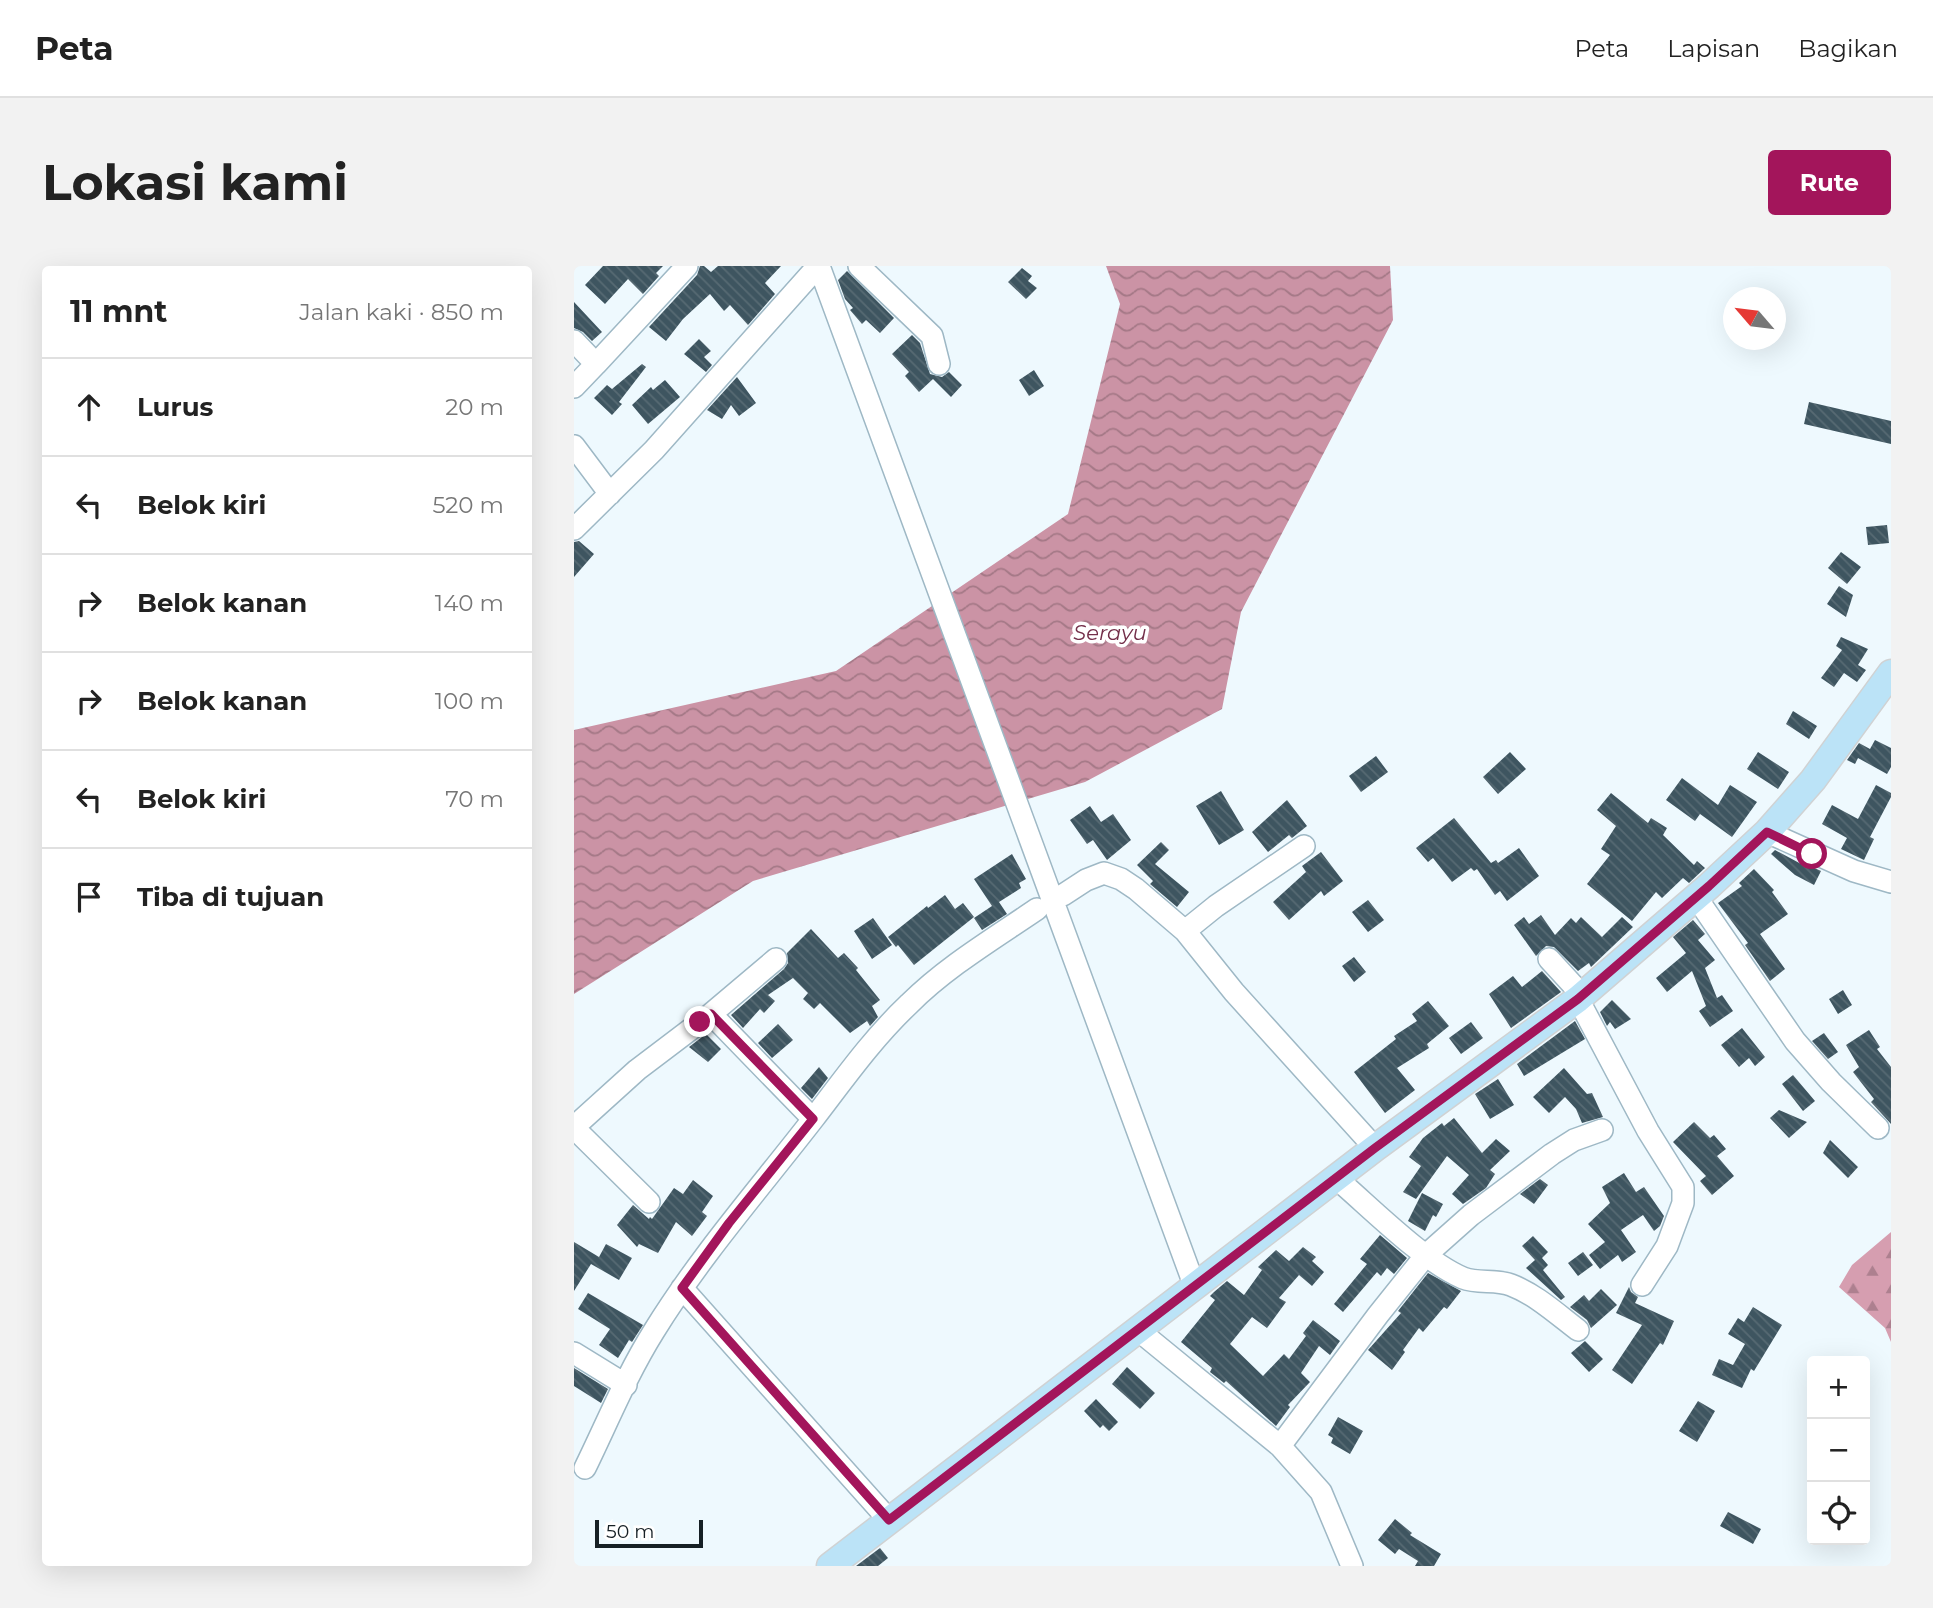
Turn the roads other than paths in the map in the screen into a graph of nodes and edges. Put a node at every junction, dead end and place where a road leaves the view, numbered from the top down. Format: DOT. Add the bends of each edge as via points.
graph roads {
  1 [pos="687,266"];
  2 [pos="819,266"];
  3 [pos="859,266"];
  4 [pos="574,341"];
  5 [pos="596,364"];
  6 [pos="939,364"];
  7 [pos="574,387"];
  8 [pos="574,446"];
  9 [pos="610,494"];
  10 [pos="574,528"];
  11 [pos="1891,673"];
  12 [pos="1767,832"];
  13 [pos="1304,846"];
  14 [pos="1891,882"];
  15 [pos="1063,895"];
  16 [pos="1696,897"];
  17 [pos="1037,909"];
  18 [pos="1185,931"];
  19 [pos="776,959"];
  20 [pos="1549,959"];
  21 [pos="1580,997"];
  22 [pos="711,1014"];
  23 [pos="813,1119"];
  24 [pos="574,1127"];
  25 [pos="1878,1128"];
  26 [pos="1602,1130"];
  27 [pos="1375,1148"];
  28 [pos="1336,1178"];
  29 [pos="649,1202"];
  30 [pos="1426,1255"];
  31 [pos="1642,1285"];
  32 [pos="1195,1286"];
  33 [pos="682,1288"];
  34 [pos="1138,1330"];
  35 [pos="1578,1330"];
  36 [pos="574,1353"];
  37 [pos="626,1385"];
  38 [pos="1280,1446"];
  39 [pos="585,1468"];
  40 [pos="889,1520"];
  41 [pos="830,1566"];
  42 [pos="1352,1566"];
  1 -- 5 [label="street"];
  2 -- 9 [label="street"];
  2 -- 32 [label="street"];
  3 -- 6 [label="street" via="932,336"];
  4 -- 5 [label="street"];
  5 -- 7 [label="street"];
  8 -- 9 [label="street"];
  9 -- 10 [label="street"];
  11 -- 12 [label="main road" via="1813,780"];
  12 -- 14 [label="street" via="1854,871"];
  12 -- 16 [label="main road"];
  13 -- 18 [label="street"];
  15 -- 18 [label="street" via="1104,873 1121,879"];
  16 -- 21 [label="main road"];
  16 -- 25 [label="street" via="1795,1041"];
  17 -- 23 [label="street" via="909,1003 856,1061"];
  18 -- 27 [label="street"];
  19 -- 22 [label="street"];
  20 -- 21 [label="street"];
  21 -- 27 [label="main road"];
  21 -- 31 [label="street" via="1648,1131 1683,1188 1683,1203 1667,1246"];
  22 -- 23 [label="street"];
  22 -- 24 [label="street" via="637,1070"];
  23 -- 33 [label="street"];
  24 -- 29 [label="street"];
  26 -- 30 [label="street" via="1574,1140 1533,1167"];
  27 -- 28 [label="main road"];
  28 -- 30 [label="street"];
  28 -- 32 [label="main road"];
  30 -- 35 [label="street" via="1464,1278 1508,1283"];
  30 -- 38 [label="street"];
  32 -- 34 [label="main road"];
  33 -- 37 [label="street"];
  33 -- 40 [label="street"];
  34 -- 38 [label="street"];
  34 -- 40 [label="main road"];
  36 -- 37 [label="street"];
  37 -- 39 [label="street"];
  38 -- 42 [label="street" via="1321,1492"];
  40 -- 41 [label="main road"];
}
